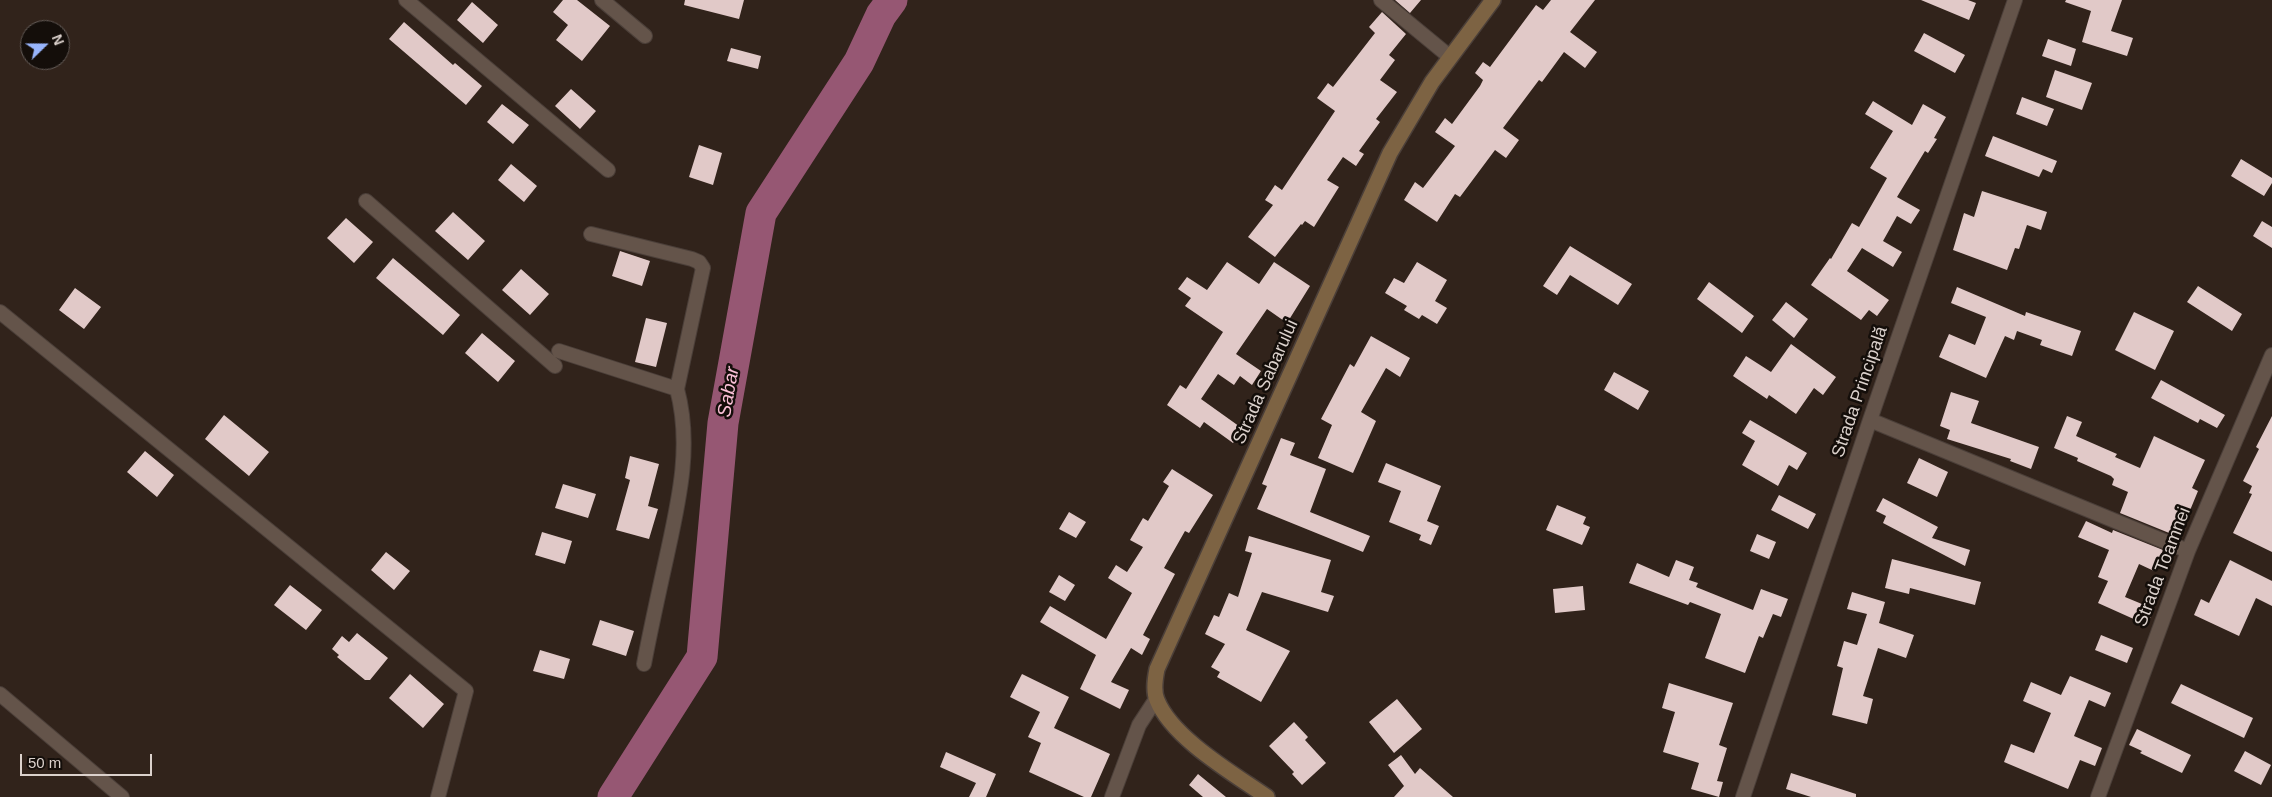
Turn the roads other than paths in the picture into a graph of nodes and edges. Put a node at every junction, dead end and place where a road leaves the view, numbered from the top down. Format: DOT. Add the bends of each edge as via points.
graph roads {
  1 [pos="406,0"];
  2 [pos="602,0"];
  3 [pos="1381,0"];
  4 [pos="1493,0"];
  5 [pos="2015,0"];
  6 [pos="645,36"];
  7 [pos="1450,57"];
  8 [pos="608,170"];
  9 [pos="366,201"];
  10 [pos="591,234"];
  11 [pos="0,312"];
  12 [pos="559,351"];
  13 [pos="2272,355"];
  14 [pos="555,366"];
  15 [pos="677,389"];
  16 [pos="1870,420"];
  17 [pos="2188,551"];
  18 [pos="644,664"];
  19 [pos="0,694"];
  20 [pos="1156,699"];
  21 [pos="122,797"];
  22 [pos="438,797"];
  23 [pos="1112,797"];
  24 [pos="1267,797"];
  25 [pos="1743,797"];
  26 [pos="2098,797"];
  1 -- 8 [label="street"];
  2 -- 6 [label="street"];
  3 -- 7 [label="street"];
  4 -- 7 [label="main road, Strada Sabarului"];
  5 -- 16 [label="street, Strada Principală"];
  7 -- 20 [label="main road, Strada Sabarului" via="1390,154 1164,654 1155,680"];
  9 -- 14 [label="street"];
  10 -- 15 [label="street" via="692,259 703,268"];
  11 -- 22 [label="street" via="466,691"];
  12 -- 15 [label="street"];
  13 -- 17 [label="street, Strada Toamnei"];
  15 -- 18 [label="street" via="684,450 681,489"];
  16 -- 17 [label="street"];
  16 -- 25 [label="street, Strada Principală"];
  17 -- 26 [label="street, Strada Toamnei"];
  19 -- 21 [label="street"];
  20 -- 23 [label="street" via="1139,725"];
  20 -- 24 [label="main road" via="1180,732"];
}
